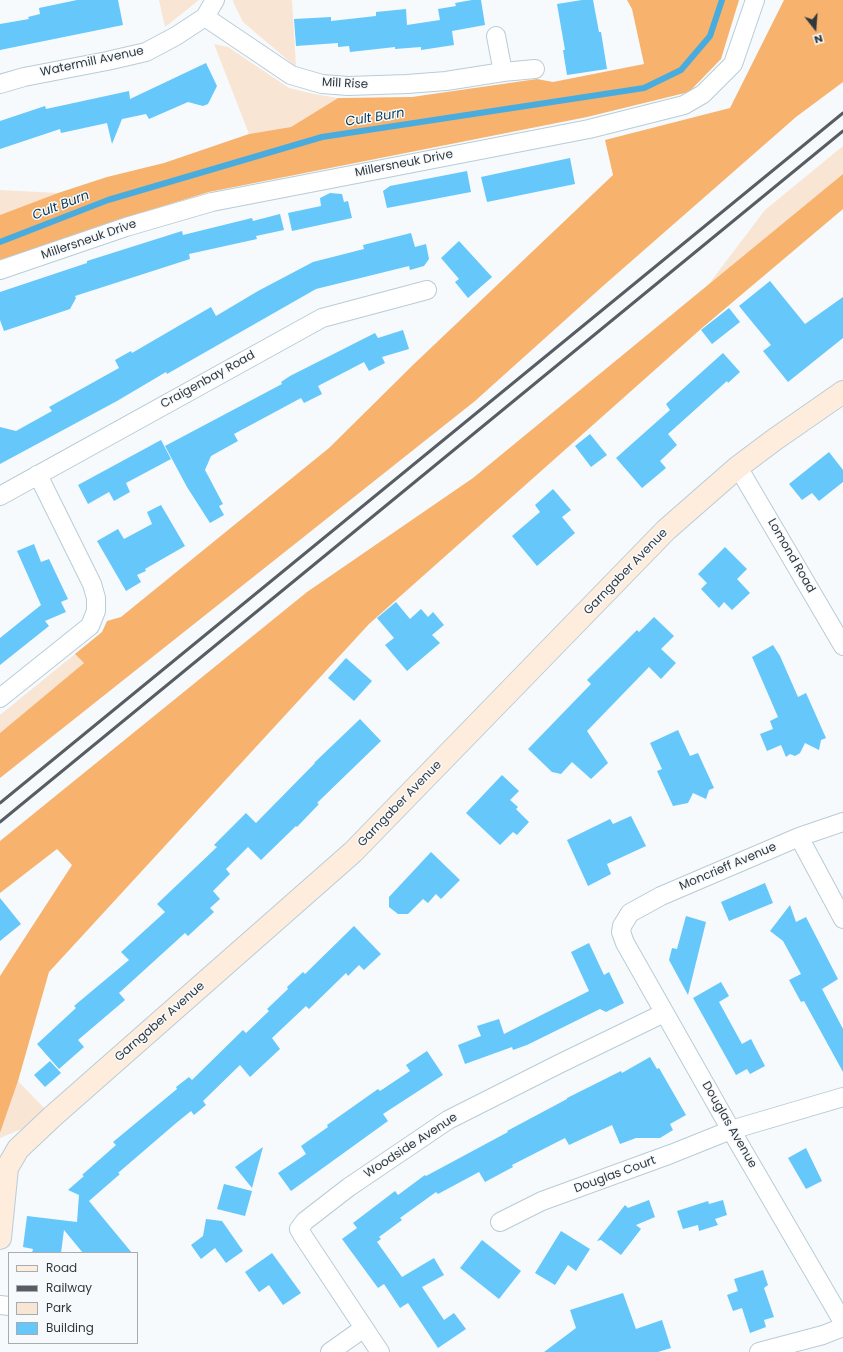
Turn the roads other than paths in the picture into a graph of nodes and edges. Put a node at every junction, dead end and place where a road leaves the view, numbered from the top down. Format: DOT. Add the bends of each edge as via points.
graph roads {
  1 [pos="215,0"];
  2 [pos="755,0"];
  3 [pos="205,17"];
  4 [pos="496,36"];
  5 [pos="536,69"];
  6 [pos="503,72"];
  7 [pos="0,84"];
  8 [pos="0,270"];
  9 [pos="427,290"];
  10 [pos="843,392"];
  11 [pos="738,467"];
  12 [pos="37,474"];
  13 [pos="0,496"];
  14 [pos="843,646"];
  15 [pos="0,698"];
  16 [pos="843,822"];
  17 [pos="799,837"];
  18 [pos="843,919"];
  19 [pos="622,926"];
  20 [pos="664,1013"];
  21 [pos="843,1097"];
  22 [pos="731,1130"];
  23 [pos="4,1167"];
  24 [pos="500,1222"];
  25 [pos="0,1238"];
  26 [pos="843,1322"];
  27 [pos="843,1327"];
  28 [pos="364,1328"];
  29 [pos="330,1352"];
  30 [pos="380,1352"];
  31 [pos="759,1352"];
  1 -- 3 [label="street, Watermill Avenue"];
  2 -- 8 [label="street, Millersneuk Drive" via="732,64 703,94 684,106 589,129 212,202 126,227"];
  3 -- 6 [label="street, Mill Rise" via="291,75 322,84 407,84"];
  3 -- 7 [label="street, Watermill Avenue" via="146,52"];
  4 -- 6 [label="street"];
  5 -- 6 [label="street, Mill Rise"];
  9 -- 12 [label="street, Craigenbay Road" via="322,318"];
  10 -- 11 [label="street, Garngaber Avenue"];
  11 -- 14 [label="street, Lomond Road"];
  11 -- 23 [label="street, Garngaber Avenue" via="666,530 353,852 53,1116 18,1149"];
  12 -- 13 [label="street, Craigenbay Road"];
  12 -- 15 [label="street" via="92,584 96,611 90,626"];
  16 -- 17 [label="street, Moncrieff Avenue"];
  17 -- 18 [label="street"];
  17 -- 19 [label="street, Moncrieff Avenue" via="661,896 630,913"];
  19 -- 20 [label="street, Douglas Avenue" via="624,943"];
  20 -- 22 [label="street, Douglas Avenue"];
  20 -- 28 [label="street, Woodside Avenue" via="448,1120 305,1221 299,1229"];
  21 -- 22 [label="street, Douglas Court"];
  22 -- 24 [label="street, Douglas Court" via="542,1201"];
  22 -- 26 [label="street, Douglas Avenue"];
  23 -- 25 [label="street, Garngaber Avenue"];
  27 -- 31 [label="street"];
  28 -- 29 [label="street"];
  28 -- 30 [label="street, Woodside Avenue"];
}
